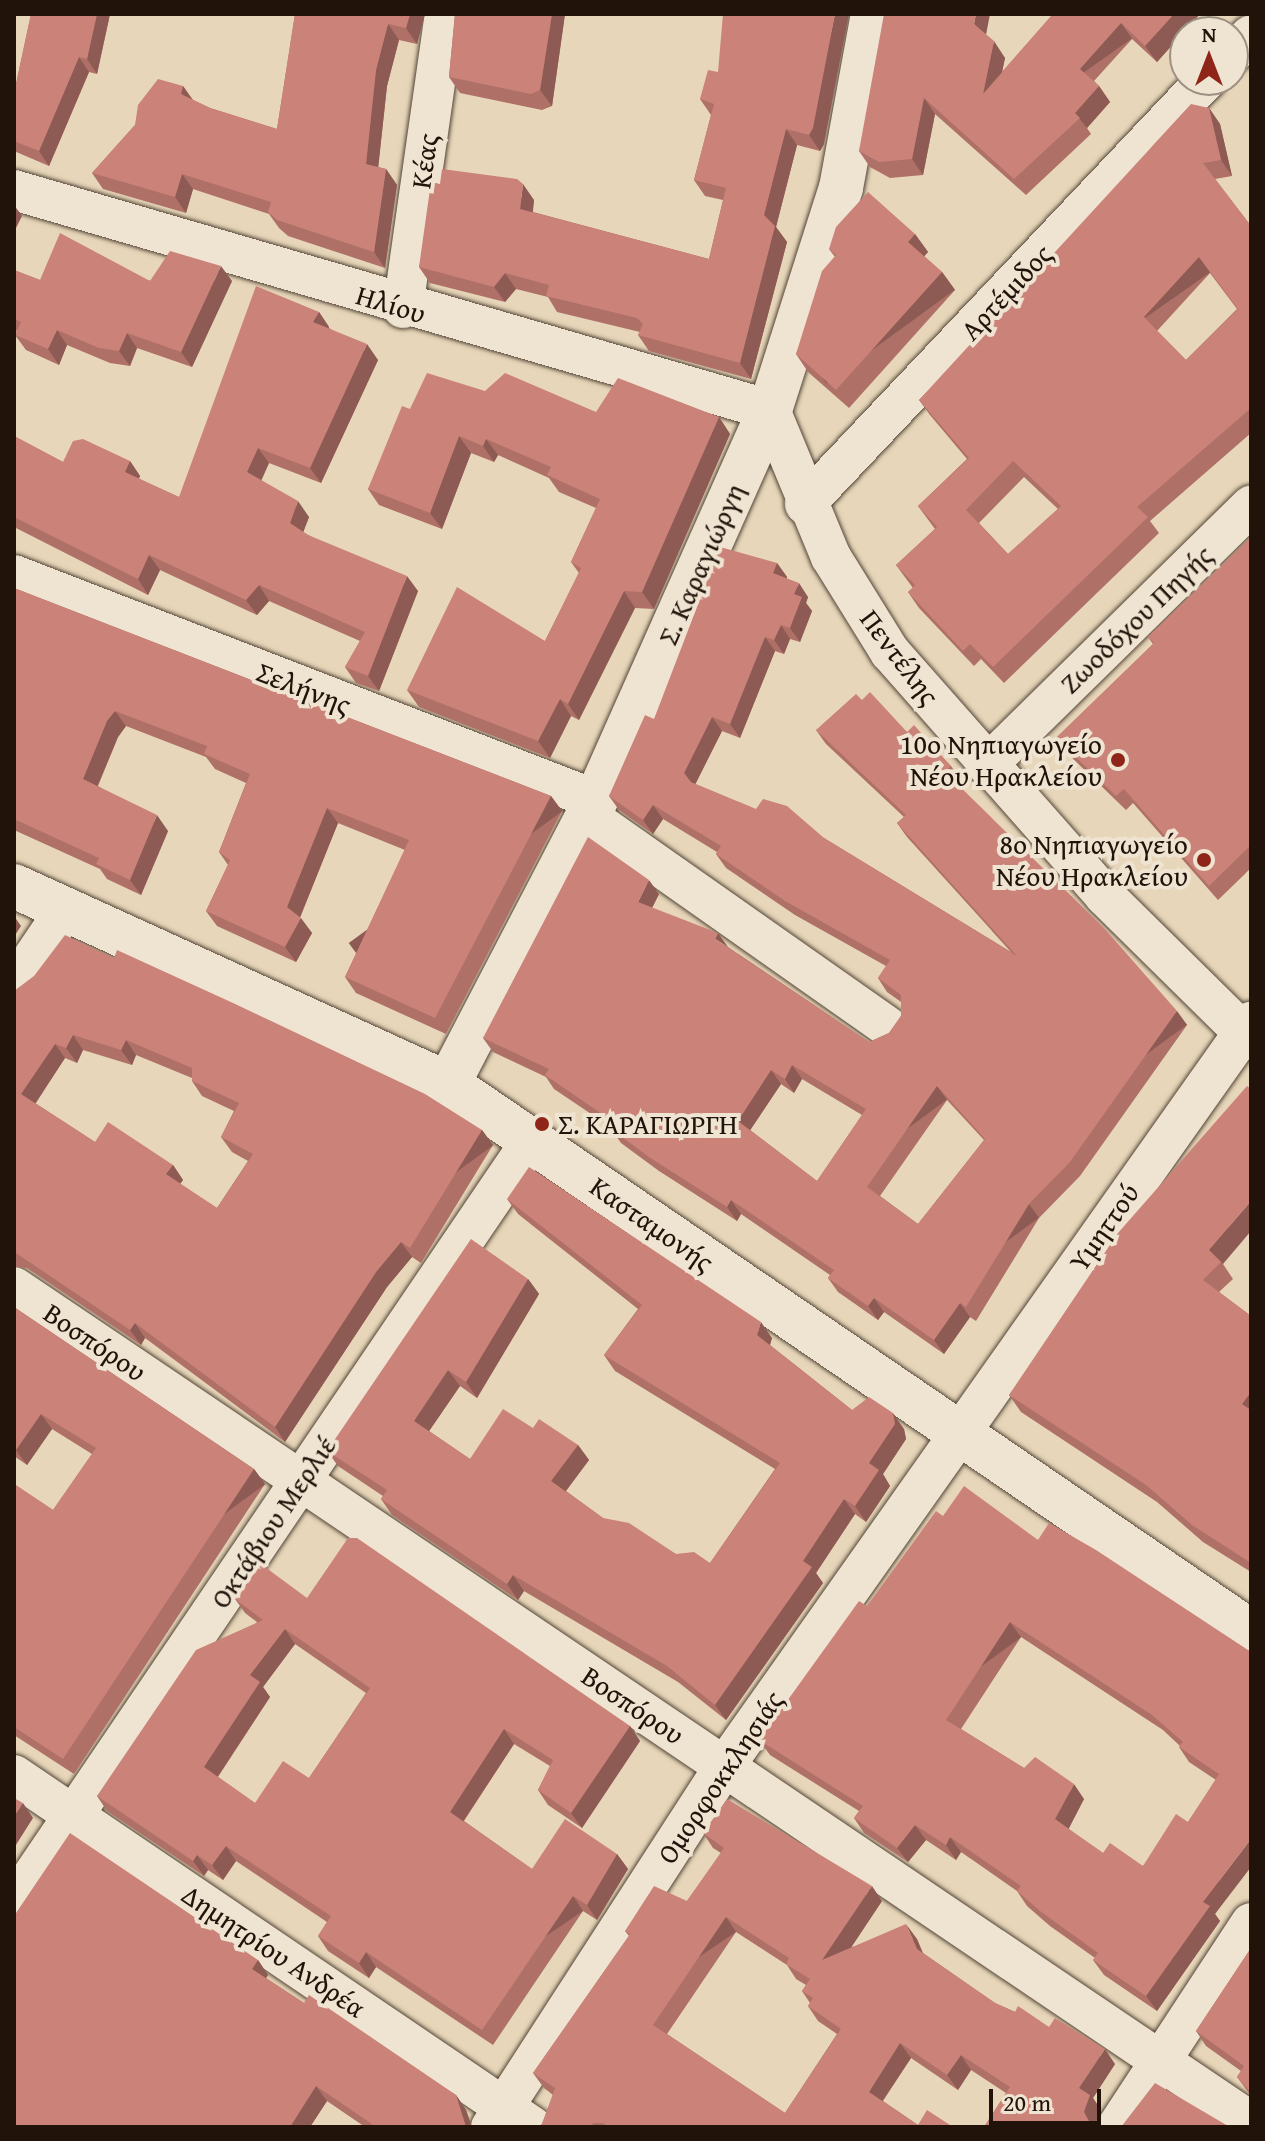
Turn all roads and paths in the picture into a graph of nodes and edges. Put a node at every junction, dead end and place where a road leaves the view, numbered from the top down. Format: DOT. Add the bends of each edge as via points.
graph roads {
  1 [pos="445,14"];
  2 [pos="873,14"];
  3 [pos="1191,96"];
  4 [pos="14,190"];
  5 [pos="403,308"];
  6 [pos="770,410"];
  7 [pos="805,504"];
  8 [pos="1251,506"];
  9 [pos="14,575"];
  10 [pos="987,765"];
  11 [pos="592,808"];
  12 [pos="14,886"];
  13 [pos="65,910"];
  14 [pos="14,986"];
  15 [pos="888,1027"];
  16 [pos="1248,1032"];
  17 [pos="448,1084"];
  18 [pos="532,1140"];
  19 [pos="14,1287"];
  20 [pos="959,1433"];
  21 [pos="302,1481"];
  22 [pos="1251,1632"];
  23 [pos="724,1767"];
  24 [pos="14,1775"];
  25 [pos="73,1815"];
  26 [pos="14,1903"];
  27 [pos="1251,1923"];
  28 [pos="1162,2062"];
  29 [pos="509,2120"];
  30 [pos="1251,2122"];
  31 [pos="1117,2127"];
  1 -- 5 [label="street, Κέας"];
  2 -- 6 [label="street, Σ. Καραγιώργη" via="841,188"];
  3 -- 7 [label="street, Αρτέμιδος"];
  4 -- 5 [label="street, Ηλίου"];
  5 -- 6 [label="street, Ηλίου"];
  6 -- 7 [label="street, Πεντέλης"];
  6 -- 11 [label="street, Σ. Καραγιώργη"];
  7 -- 10 [label="street, Πεντέλης" via="890,652"];
  8 -- 10 [label="street, Ζωοδόχου Πηγής"];
  9 -- 11 [label="street, Σελήνης"];
  10 -- 16 [label="street, Πεντέλης"];
  11 -- 15 [label="street, Σελήνης"];
  11 -- 17 [label="street, Σ. Καραγιώργη"];
  12 -- 13 [label="street, Κασταμονής"];
  13 -- 14 [label="street"];
  13 -- 17 [label="street, Κασταμονής"];
  16 -- 20 [label="street, Υμηττού"];
  17 -- 18 [label="street, Κασταμονής"];
  18 -- 20 [label="street, Κασταμονής"];
  18 -- 21 [label="street, Οκτάβιου Μερλιέ"];
  19 -- 21 [label="street, Βοσπόρου"];
  20 -- 22 [label="street, Κασταμονής"];
  20 -- 23 [label="street, Ομορφοκκλησιάς"];
  21 -- 23 [label="street, Βοσπόρου"];
  21 -- 25 [label="street, Οκτάβιου Μερλιέ"];
  23 -- 28 [label="street, Βοσπόρου"];
  23 -- 29 [label="street, Ομορφοκκλησιάς"];
  24 -- 25 [label="street, Δημητρίου Ανδρέα"];
  25 -- 26 [label="street, Οκτάβιου Μερλιέ"];
  25 -- 29 [label="street, Δημητρίου Ανδρέα"];
  27 -- 28 [label="street"];
  28 -- 30 [label="street, Βοσπόρου"];
  28 -- 31 [label="street"];
}
